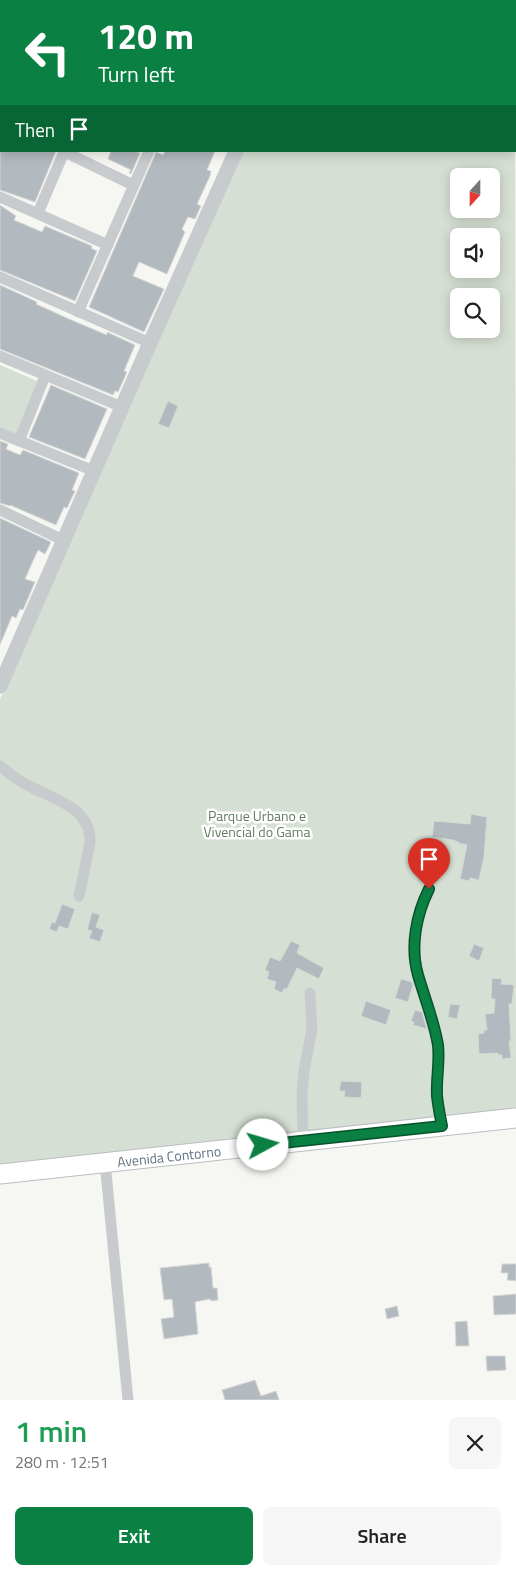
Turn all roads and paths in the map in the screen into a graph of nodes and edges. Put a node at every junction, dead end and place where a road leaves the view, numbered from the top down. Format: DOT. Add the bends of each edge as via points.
graph roads {
  1 [pos="64,152"];
  2 [pos="66,152"];
  3 [pos="149,152"];
  4 [pos="236,152"];
  5 [pos="133,185"];
  6 [pos="0,197"];
  7 [pos="38,213"];
  8 [pos="108,245"];
  9 [pos="0,277"];
  10 [pos="78,312"];
  11 [pos="150,343"];
  12 [pos="0,356"];
  13 [pos="44,376"];
  14 [pos="122,408"];
  15 [pos="0,433"];
  16 [pos="19,441"];
  17 [pos="94,471"];
  18 [pos="0,510"];
  19 [pos="63,540"];
  20 [pos="0,686"];
  21 [pos="0,766"];
  22 [pos="429,889"];
  23 [pos="79,896"];
  24 [pos="310,993"];
  25 [pos="516,1118"];
  26 [pos="442,1126"];
  27 [pos="303,1141"];
  28 [pos="104,1162"];
  29 [pos="0,1174"];
  30 [pos="128,1400"];
  1 -- 7 [label="street"];
  2 -- 5 [label="street"];
  3 -- 5 [label="street"];
  4 -- 11 [label="street"];
  5 -- 8 [label="street"];
  6 -- 7 [label="street"];
  7 -- 8 [label="street"];
  8 -- 10 [label="street"];
  9 -- 10 [label="street"];
  10 -- 11 [label="street"];
  11 -- 14 [label="street"];
  12 -- 13 [label="street"];
  13 -- 14 [label="street"];
  13 -- 16 [label="street"];
  14 -- 17 [label="street"];
  15 -- 16 [label="street"];
  16 -- 17 [label="street"];
  17 -- 19 [label="street"];
  18 -- 19 [label="street"];
  19 -- 20 [label="street"];
  21 -- 23 [label="street" via="28,786 72,809 87,823 91,834"];
  22 -- 26 [label="street" via="418,920 415,954 438,1047 437,1095"];
  24 -- 27 [label="street" via="312,1029 302,1094"];
  25 -- 26 [label="main road, Avenida Contorno"];
  26 -- 27 [label="main road, Avenida Contorno"];
  27 -- 28 [label="main road, Avenida Contorno"];
  28 -- 29 [label="main road, Avenida Contorno"];
  28 -- 30 [label="street"];
}
